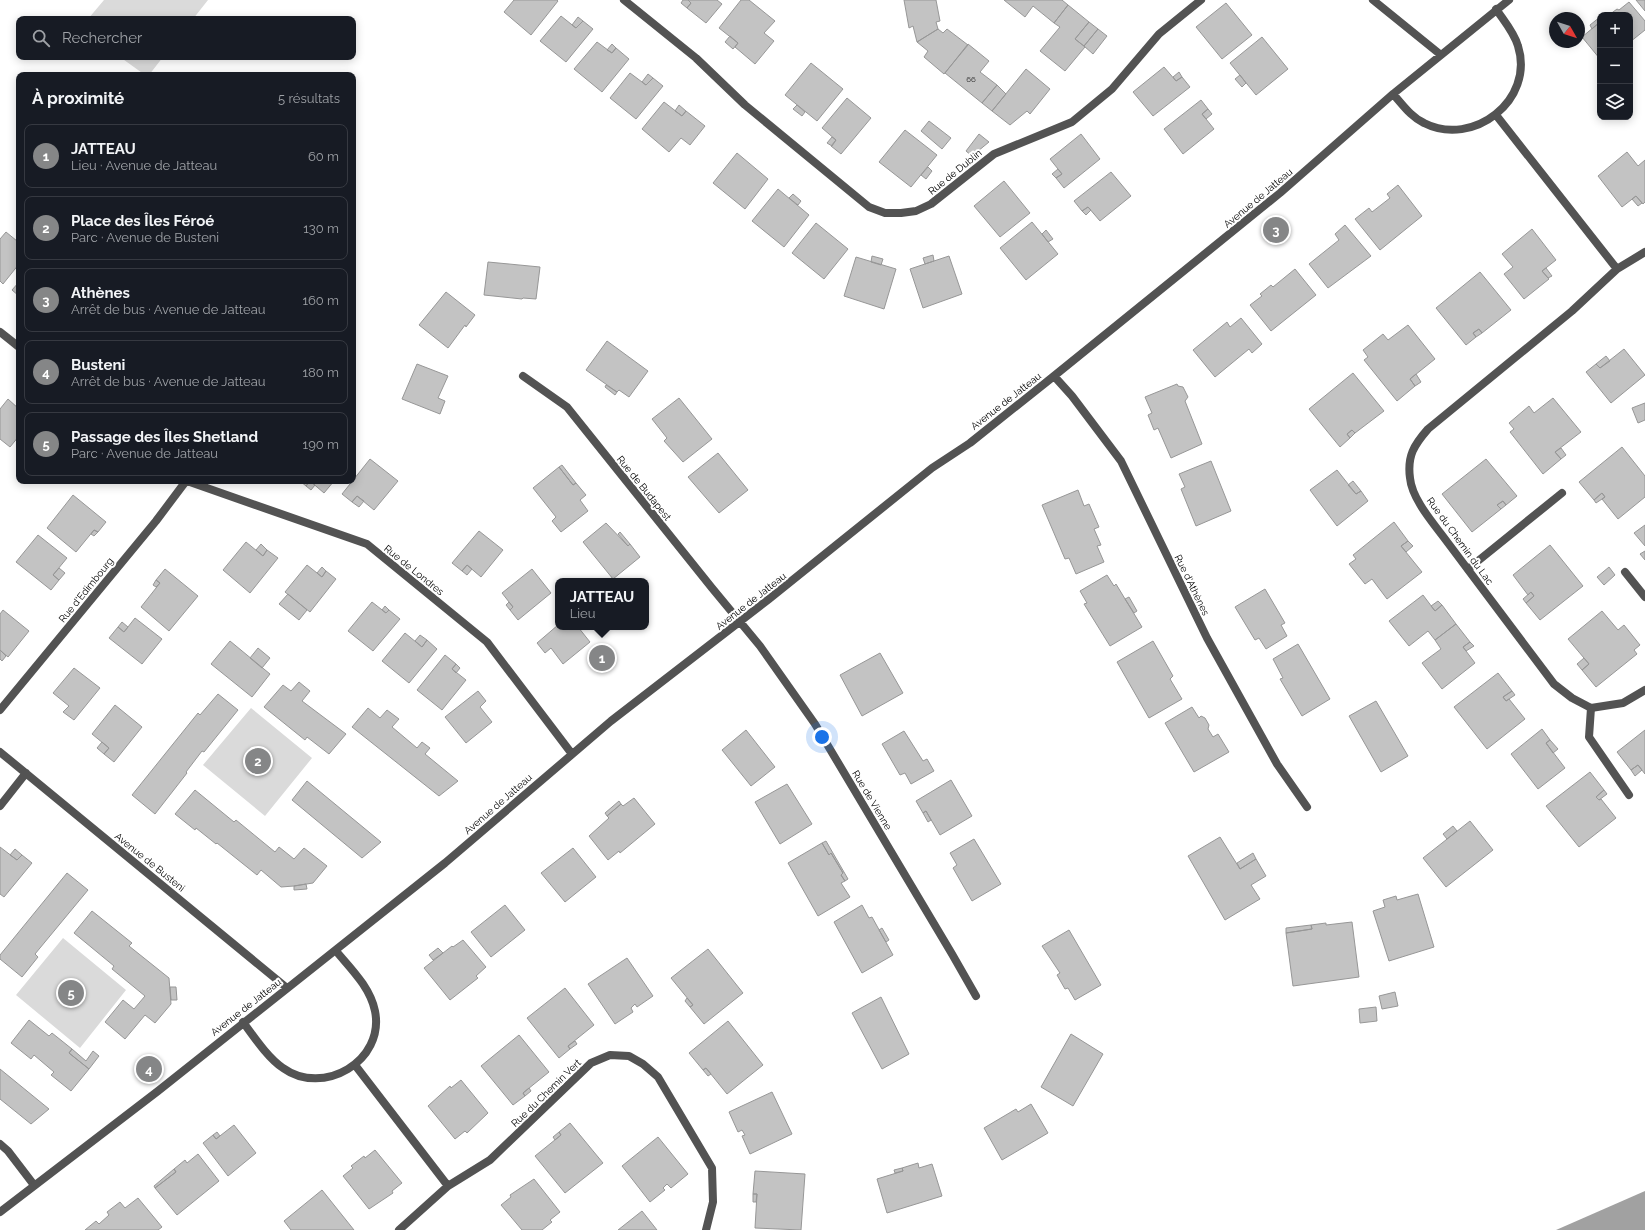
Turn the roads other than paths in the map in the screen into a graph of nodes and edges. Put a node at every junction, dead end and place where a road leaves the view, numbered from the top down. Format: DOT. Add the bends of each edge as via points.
graph roads {
  1 [pos="624,0"];
  2 [pos="1201,0"];
  3 [pos="1373,0"];
  4 [pos="1509,0"];
  5 [pos="1496,10"];
  6 [pos="1441,55"];
  7 [pos="1393,94"];
  8 [pos="1496,115"];
  9 [pos="1645,252"];
  10 [pos="1617,269"];
  11 [pos="0,332"];
  12 [pos="16,345"];
  13 [pos="523,376"];
  14 [pos="1054,376"];
  15 [pos="185,484"];
  16 [pos="196,484"];
  17 [pos="1562,493"];
  18 [pos="1468,570"];
  19 [pos="1625,572"];
  20 [pos="1645,597"];
  21 [pos="740,622"];
  22 [pos="1645,690"];
  23 [pos="1592,708"];
  24 [pos="0,710"];
  25 [pos="0,752"];
  26 [pos="572,754"];
  27 [pos="26,773"];
  28 [pos="1628,795"];
  29 [pos="0,806"];
  30 [pos="1307,807"];
  31 [pos="336,951"];
  32 [pos="287,988"];
  33 [pos="976,996"];
  34 [pos="243,1022"];
  35 [pos="355,1065"];
  36 [pos="0,1144"];
  37 [pos="34,1185"];
  38 [pos="448,1186"];
  39 [pos="0,1212"];
  40 [pos="400,1230"];
  41 [pos="706,1230"];
  1 -- 2 [label="street, Rue de Dublin" via="696,58 745,105 869,207 885,213 901,213 916,211 931,204 994,154 1072,122 1112,89 1159,34"];
  3 -- 6 [label="street"];
  4 -- 5 [label="street, Avenue de Jatteau"];
  5 -- 6 [label="street, Avenue de Jatteau"];
  5 -- 8 [label="street" via="1516,39 1521,61 1515,91"];
  6 -- 7 [label="street, Avenue de Jatteau"];
  7 -- 8 [label="street" via="1412,116 1440,129 1470,128"];
  7 -- 14 [label="street, Avenue de Jatteau" via="1280,193"];
  8 -- 10 [label="street"];
  9 -- 10 [label="street, Rue du Chemin du Lac"];
  10 -- 18 [label="street, Rue du Chemin du Lac" via="1572,311 1428,429 1416,443 1409,460 1410,479 1416,497"];
  11 -- 12 [label="street"];
  13 -- 21 [label="street, Rue de Budapest" via="567,407"];
  14 -- 21 [label="street, Avenue de Jatteau" via="970,443 932,468"];
  14 -- 30 [label="street, Rue d'Athènes" via="1121,461 1206,638 1277,764"];
  15 -- 24 [label="street, Rue d'Edimbourg"];
  16 -- 26 [label="street, Rue de Londres" via="367,544 487,642"];
  17 -- 18 [label="street"];
  18 -- 23 [label="street, Rue du Chemin du Lac" via="1554,684 1572,698"];
  19 -- 20 [label="street"];
  21 -- 26 [label="street, Avenue de Jatteau" via="611,720"];
  21 -- 33 [label="street, Rue de Vienne" via="815,724"];
  22 -- 23 [label="street" via="1624,702"];
  23 -- 28 [label="street" via="1589,737"];
  25 -- 27 [label="street, Avenue de Busteni"];
  26 -- 31 [label="street, Avenue de Jatteau" via="445,863"];
  27 -- 29 [label="street"];
  27 -- 32 [label="street, Avenue de Busteni"];
  31 -- 32 [label="street, Avenue de Jatteau"];
  31 -- 35 [label="street" via="369,994 375,1013 374,1032 368,1050"];
  32 -- 34 [label="street, Avenue de Jatteau"];
  34 -- 35 [label="street" via="283,1068 300,1076 319,1079 338,1075"];
  34 -- 37 [label="street, Avenue de Jatteau" via="158,1091"];
  35 -- 38 [label="street"];
  36 -- 37 [label="street"];
  37 -- 39 [label="street, Avenue de Jatteau"];
  38 -- 40 [label="street, Rue du Chemin Vert"];
  38 -- 41 [label="street, Rue du Chemin Vert" via="490,1160 591,1064 610,1055 629,1056 658,1077 712,1168 713,1202"];
}
